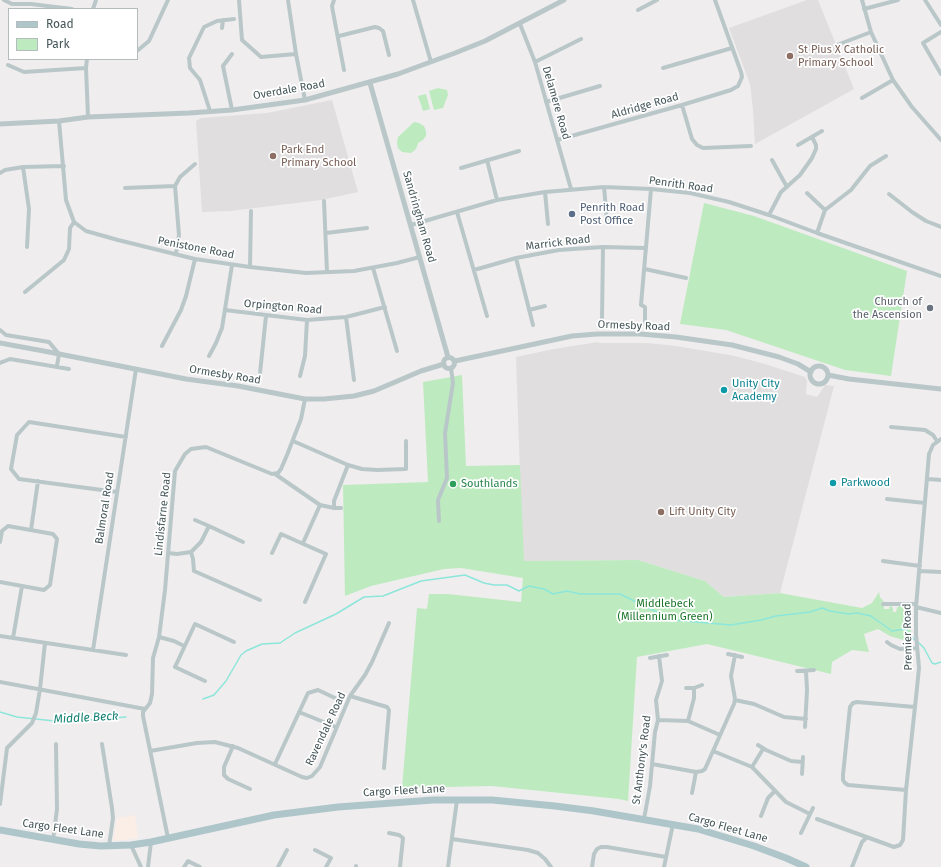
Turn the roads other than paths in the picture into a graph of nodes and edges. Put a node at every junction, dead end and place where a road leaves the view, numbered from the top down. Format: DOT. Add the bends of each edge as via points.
graph roads {
  1 [pos="4,0"];
  2 [pos="168,0"];
  3 [pos="239,0"];
  4 [pos="288,0"];
  5 [pos="334,0"];
  6 [pos="413,0"];
  7 [pos="564,0"];
  8 [pos="657,0"];
  9 [pos="714,0"];
  10 [pos="862,0"];
  11 [pos="898,0"];
  12 [pos="925,0"];
  13 [pos="31,2"];
  14 [pos="66,8"];
  15 [pos="864,9"];
  16 [pos="638,10"];
  17 [pos="234,19"];
  18 [pos="223,20"];
  19 [pos="520,24"];
  20 [pos="941,25"];
  21 [pos="222,28"];
  22 [pos="871,32"];
  23 [pos="941,32"];
  24 [pos="339,36"];
  25 [pos="581,39"];
  26 [pos="837,45"];
  27 [pos="732,48"];
  28 [pos="138,50"];
  29 [pos="232,54"];
  30 [pos="296,54"];
  31 [pos="389,55"];
  32 [pos="87,60"];
  33 [pos="431,62"];
  34 [pos="535,62"];
  35 [pos="8,65"];
  36 [pos="86,68"];
  37 [pos="663,68"];
  38 [pos="344,70"];
  39 [pos="941,74"];
  40 [pos="893,80"];
  41 [pos="370,83"];
  42 [pos="600,86"];
  43 [pos="862,98"];
  44 [pos="305,100"];
  45 [pos="546,102"];
  46 [pos="682,105"];
  47 [pos="232,110"];
  48 [pos="210,112"];
  49 [pos="88,117"];
  50 [pos="59,121"];
  51 [pos="0,124"];
  52 [pos="822,131"];
  53 [pos="812,136"];
  54 [pos="557,140"];
  55 [pos="941,140"];
  56 [pos="798,145"];
  57 [pos="751,146"];
  58 [pos="519,151"];
  59 [pos="886,156"];
  60 [pos="487,160"];
  61 [pos="772,160"];
  62 [pos="194,164"];
  63 [pos="64,166"];
  64 [pos="23,167"];
  65 [pos="461,168"];
  66 [pos="0,173"];
  67 [pos="175,186"];
  68 [pos="604,187"];
  69 [pos="787,187"];
  70 [pos="125,188"];
  71 [pos="571,189"];
  72 [pos="651,189"];
  73 [pos="545,192"];
  74 [pos="807,193"];
  75 [pos="889,194"];
  76 [pos="497,200"];
  77 [pos="324,201"];
  78 [pos="825,210"];
  79 [pos="251,211"];
  80 [pos="457,212"];
  81 [pos="769,215"];
  82 [pos="607,221"];
  83 [pos="74,222"];
  84 [pos="548,224"];
  85 [pos="411,225"];
  86 [pos="941,227"];
  87 [pos="367,228"];
  88 [pos="326,233"];
  89 [pos="817,233"];
  90 [pos="27,247"];
  91 [pos="603,247"];
  92 [pos="646,248"];
  93 [pos="176,254"];
  94 [pos="420,257"];
  95 [pos="516,258"];
  96 [pos="195,259"];
  97 [pos="232,265"];
  98 [pos="250,267"];
  99 [pos="373,268"];
  100 [pos="644,269"];
  101 [pos="474,270"];
  102 [pos="327,272"];
  103 [pos="941,276"];
  104 [pos="686,278"];
  105 [pos="25,292"];
  106 [pos="385,306"];
  107 [pos="545,306"];
  108 [pos="226,310"];
  109 [pos="529,310"];
  110 [pos="266,316"];
  111 [pos="487,316"];
  112 [pos="346,317"];
  113 [pos="602,319"];
  114 [pos="307,320"];
  115 [pos="645,324"];
  116 [pos="532,325"];
  117 [pos="0,330"];
  118 [pos="2,345"];
  119 [pos="162,346"];
  120 [pos="397,351"];
  121 [pos="59,354"];
  122 [pos="209,356"];
  123 [pos="448,357"];
  124 [pos="455,361"];
  125 [pos="0,363"];
  126 [pos="444,364"];
  127 [pos="57,366"];
  128 [pos="451,368"];
  129 [pos="69,369"];
  130 [pos="136,369"];
  131 [pos="811,372"];
  132 [pos="260,373"];
  133 [pos="828,375"];
  134 [pos="300,376"];
  135 [pos="354,380"];
  136 [pos="941,389"];
  137 [pos="305,399"];
  138 [pos="890,427"];
  139 [pos="126,437"];
  140 [pos="406,440"];
  141 [pos="939,440"];
  142 [pos="293,441"];
  143 [pos="348,465"];
  144 [pos="275,474"];
  145 [pos="928,479"];
  146 [pos="941,480"];
  147 [pos="38,481"];
  148 [pos="117,492"];
  149 [pos="887,499"];
  150 [pos="925,503"];
  151 [pos="320,505"];
  152 [pos="334,508"];
  153 [pos="341,508"];
  154 [pos="195,520"];
  155 [pos="439,521"];
  156 [pos="209,526"];
  157 [pos="31,530"];
  158 [pos="0,542"];
  159 [pos="243,542"];
  160 [pos="303,544"];
  161 [pos="191,552"];
  162 [pos="168,553"];
  163 [pos="272,554"];
  164 [pos="882,562"];
  165 [pos="920,566"];
  166 [pos="919,571"];
  167 [pos="941,572"];
  168 [pos="0,582"];
  169 [pos="22,586"];
  170 [pos="260,600"];
  171 [pos="305,602"];
  172 [pos="883,604"];
  173 [pos="916,606"];
  174 [pos="941,613"];
  175 [pos="389,624"];
  176 [pos="0,636"];
  177 [pos="159,637"];
  178 [pos="13,638"];
  179 [pos="234,642"];
  180 [pos="887,642"];
  181 [pos="45,643"];
  182 [pos="184,646"];
  183 [pos="891,646"];
  184 [pos="917,647"];
  185 [pos="93,650"];
  186 [pos="887,650"];
  187 [pos="728,654"];
  188 [pos="126,655"];
  189 [pos="667,655"];
  190 [pos="735,655"];
  191 [pos="659,656"];
  192 [pos="742,657"];
  193 [pos="650,658"];
  194 [pos="814,670"];
  195 [pos="797,671"];
  196 [pos="806,671"];
  197 [pos="0,682"];
  198 [pos="204,682"];
  199 [pos="702,685"];
  200 [pos="686,688"];
  201 [pos="694,688"];
  202 [pos="40,689"];
  203 [pos="350,696"];
  204 [pos="335,698"];
  205 [pos="734,700"];
  206 [pos="915,707"];
  207 [pos="145,709"];
  208 [pos="299,712"];
  209 [pos="806,719"];
  210 [pos="658,720"];
  211 [pos="688,721"];
  212 [pos="336,727"];
  213 [pos="805,727"];
  214 [pos="720,735"];
  215 [pos="56,744"];
  216 [pos="102,744"];
  217 [pos="758,745"];
  218 [pos="233,746"];
  219 [pos="763,749"];
  220 [pos="150,751"];
  221 [pos="712,751"];
  222 [pos="803,757"];
  223 [pos="802,762"];
  224 [pos="275,764"];
  225 [pos="652,764"];
  226 [pos="752,767"];
  227 [pos="384,768"];
  228 [pos="696,772"];
  229 [pos="802,774"];
  230 [pos="250,789"];
  231 [pos="775,790"];
  232 [pos="906,790"];
  233 [pos="692,793"];
  234 [pos="457,800"];
  235 [pos="0,804"];
  236 [pos="813,808"];
  237 [pos="810,814"];
  238 [pos="761,816"];
  239 [pos="644,819"];
  240 [pos="818,819"];
  241 [pos="673,824"];
  242 [pos="0,830"];
  243 [pos="389,833"];
  244 [pos="801,833"];
  245 [pos="168,838"];
  246 [pos="866,838"];
  247 [pos="452,839"];
  248 [pos="53,840"];
  249 [pos="151,842"];
  250 [pos="130,845"];
  251 [pos="109,846"];
  252 [pos="287,850"];
  253 [pos="315,850"];
  254 [pos="666,857"];
  255 [pos="141,867"];
  256 [pos="148,867"];
  257 [pos="184,867"];
  258 [pos="200,867"];
  259 [pos="278,867"];
  260 [pos="326,867"];
  261 [pos="400,867"];
  262 [pos="448,867"];
  263 [pos="551,867"];
  264 [pos="592,867"];
  265 [pos="664,867"];
  266 [pos="806,867"];
  267 [pos="852,867"];
  1 -- 13 [label="street" via="12,4"];
  2 -- 28 [label="street" via="149,41"];
  3 -- 30 [label="street" via="242,40 261,57"];
  4 -- 30 [label="street"];
  5 -- 24 [label="street" via="332,6"];
  6 -- 33 [label="street"];
  7 -- 19 [label="street, Overdale Road"];
  8 -- 16 [label="street"];
  9 -- 27 [label="street"];
  10 -- 15 [label="street"];
  11 -- 15 [label="street"];
  12 -- 20 [label="street"];
  13 -- 14 [label="street"];
  15 -- 22 [label="street"];
  17 -- 18 [label="street"];
  18 -- 21 [label="street"];
  18 -- 48 [label="street" via="217,20 204,27 189,58 190,68 200,80"];
  19 -- 33 [label="street, Overdale Road"];
  19 -- 34 [label="street, Delamere Road"];
  22 -- 26 [label="street"];
  22 -- 40 [label="street"];
  23 -- 39 [label="street" via="923,43"];
  24 -- 31 [label="street" via="379,28 383,31"];
  24 -- 38 [label="street"];
  25 -- 34 [label="street"];
  27 -- 37 [label="street"];
  27 -- 46 [label="street, Aldridge Road" via="742,77 738,86"];
  29 -- 47 [label="street" via="223,66"];
  30 -- 44 [label="street"];
  32 -- 36 [label="street"];
  33 -- 41 [label="street, Overdale Road"];
  34 -- 45 [label="street, Delamere Road"];
  35 -- 36 [label="street" via="24,72"];
  36 -- 49 [label="street"];
  40 -- 43 [label="street"];
  40 -- 55 [label="street" via="912,107"];
  41 -- 44 [label="street, Overdale Road"];
  41 -- 85 [label="street, Sandringham Road"];
  42 -- 45 [label="street"];
  44 -- 47 [label="street, Overdale Road"];
  45 -- 54 [label="street, Delamere Road"];
  46 -- 54 [label="street, Aldridge Road"];
  46 -- 57 [label="street" via="692,139 697,145 703,148"];
  47 -- 48 [label="street, Overdale Road"];
  48 -- 49 [label="street, Overdale Road"];
  49 -- 50 [label="street, Overdale Road"];
  50 -- 51 [label="street, Overdale Road"];
  50 -- 63 [label="street"];
  52 -- 53 [label="street"];
  53 -- 56 [label="street"];
  53 -- 69 [label="street" via="816,146 812,158 800,175"];
  54 -- 71 [label="street, Delamere Road"];
  58 -- 60 [label="street"];
  59 -- 78 [label="street" via="870,166 851,190"];
  60 -- 65 [label="street"];
  60 -- 76 [label="street"];
  61 -- 69 [label="street"];
  62 -- 67 [label="street" via="180,177"];
  63 -- 64 [label="street"];
  63 -- 83 [label="street" via="66,200"];
  64 -- 66 [label="street"];
  64 -- 90 [label="street" via="29,209"];
  67 -- 70 [label="street"];
  67 -- 93 [label="street" via="179,235"];
  68 -- 71 [label="street, Penrith Road"];
  68 -- 72 [label="street, Penrith Road"];
  68 -- 82 [label="street"];
  69 -- 81 [label="street" via="777,198"];
  71 -- 73 [label="street, Penrith Road"];
  72 -- 81 [label="street, Penrith Road" via="690,193"];
  72 -- 92 [label="street"];
  73 -- 76 [label="street, Penrith Road"];
  73 -- 84 [label="street"];
  74 -- 78 [label="street"];
  75 -- 86 [label="street" via="926,221"];
  76 -- 80 [label="street, Penrith Road"];
  77 -- 88 [label="street"];
  78 -- 89 [label="street"];
  79 -- 98 [label="street"];
  80 -- 85 [label="street, Penrith Road"];
  80 -- 101 [label="street"];
  81 -- 89 [label="street, Penrith Road"];
  83 -- 93 [label="street, Penistone Road" via="86,231"];
  83 -- 105 [label="street" via="70,228 69,249 64,260"];
  85 -- 94 [label="street, Sandringham Road"];
  87 -- 88 [label="street"];
  88 -- 102 [label="street"];
  89 -- 103 [label="street, Penrith Road"];
  91 -- 92 [label="street, Marrick Road"];
  91 -- 95 [label="street, Marrick Road" via="559,250"];
  91 -- 113 [label="street"];
  92 -- 100 [label="street"];
  93 -- 96 [label="street, Penistone Road"];
  94 -- 99 [label="street, Penistone Road"];
  94 -- 123 [label="street, Sandringham Road"];
  95 -- 101 [label="street, Marrick Road"];
  95 -- 109 [label="street"];
  96 -- 97 [label="street, Penistone Road"];
  96 -- 119 [label="street" via="181,310"];
  97 -- 98 [label="street, Penistone Road"];
  97 -- 108 [label="street"];
  98 -- 102 [label="street, Penistone Road" via="306,273"];
  99 -- 102 [label="street, Penistone Road"];
  99 -- 106 [label="street"];
  100 -- 104 [label="street"];
  100 -- 115 [label="street" via="641,305 644,307"];
  101 -- 111 [label="street"];
  106 -- 112 [label="street, Orpington Road"];
  106 -- 120 [label="street"];
  107 -- 109 [label="street"];
  108 -- 110 [label="street, Orpington Road"];
  108 -- 122 [label="street" via="219,336"];
  109 -- 116 [label="street" via="533,318"];
  110 -- 114 [label="street, Orpington Road"];
  110 -- 132 [label="street"];
  112 -- 114 [label="street, Orpington Road"];
  112 -- 135 [label="street"];
  114 -- 134 [label="street" via="305,356"];
  117 -- 121 [label="street" via="6,335 49,342"];
  118 -- 121 [label="street, Ormesby Road"];
  121 -- 127 [label="street"];
  121 -- 130 [label="street, Ormesby Road"];
  123 -- 124 [label="street"];
  123 -- 126 [label="street"];
  124 -- 128 [label="street"];
  124 -- 131 [label="street, Ormesby Road" via="572,336 640,334 732,345 779,357"];
  125 -- 127 [label="street" via="10,359"];
  126 -- 128 [label="street"];
  126 -- 137 [label="street, Ormesby Road" via="374,391 354,396"];
  127 -- 129 [label="street"];
  128 -- 155 [label="street" via="453,383 445,433 447,478 438,500"];
  130 -- 137 [label="street, Ormesby Road"];
  130 -- 139 [label="street, Balmoral Road"];
  131 -- 133 [label="street" via="820,366"];
  131 -- 133 [label="street" via="816,384 824,383"];
  133 -- 136 [label="street"];
  137 -- 142 [label="street"];
  138 -- 141 [label="street" via="925,430"];
  139 -- 147 [label="street" via="29,422 17,435 11,469 19,479"];
  139 -- 148 [label="street, Balmoral Road"];
  140 -- 143 [label="street" via="406,469 362,469"];
  141 -- 145 [label="street, Premier Road" via="930,449"];
  142 -- 143 [label="street"];
  142 -- 144 [label="street" via="281,469"];
  143 -- 152 [label="street" via="334,501"];
  144 -- 151 [label="street, Lindisfarne Road"];
  144 -- 162 [label="street, Lindisfarne Road" via="206,447 191,449 175,471"];
  145 -- 146 [label="street"];
  145 -- 150 [label="street, Premier Road"];
  147 -- 148 [label="street"];
  147 -- 157 [label="street"];
  148 -- 185 [label="street, Balmoral Road"];
  149 -- 150 [label="street"];
  150 -- 165 [label="street, Premier Road"];
  151 -- 152 [label="street"];
  151 -- 160 [label="street"];
  152 -- 153 [label="street"];
  154 -- 156 [label="street"];
  156 -- 159 [label="street"];
  156 -- 161 [label="street" via="201,542"];
  157 -- 158 [label="street" via="8,526 2,531"];
  157 -- 169 [label="street" via="53,534 57,539 50,585 44,590"];
  160 -- 163 [label="street" via="281,534"];
  160 -- 171 [label="street" via="326,554"];
  161 -- 162 [label="street"];
  161 -- 170 [label="street" via="194,571"];
  162 -- 177 [label="street, Lindisfarne Road"];
  164 -- 165 [label="street"];
  165 -- 166 [label="street, Premier Road"];
  166 -- 167 [label="street"];
  166 -- 173 [label="street, Premier Road"];
  168 -- 169 [label="street"];
  169 -- 178 [label="street"];
  172 -- 173 [label="street"];
  173 -- 174 [label="street"];
  173 -- 184 [label="street, Premier Road"];
  175 -- 203 [label="street, Ravendale Road" via="365,675"];
  176 -- 178 [label="street"];
  177 -- 182 [label="street"];
  177 -- 207 [label="street, Lindisfarne Road" via="153,658 152,694"];
  178 -- 181 [label="street"];
  179 -- 182 [label="street" via="195,624"];
  180 -- 183 [label="street"];
  181 -- 185 [label="street"];
  181 -- 202 [label="street"];
  182 -- 198 [label="street" via="175,667"];
  183 -- 184 [label="street" via="900,649"];
  183 -- 186 [label="street"];
  184 -- 206 [label="street, Premier Road" via="919,668"];
  185 -- 188 [label="street"];
  187 -- 190 [label="street"];
  189 -- 191 [label="street"];
  190 -- 192 [label="street"];
  190 -- 205 [label="street" via="731,676"];
  191 -- 193 [label="street"];
  191 -- 210 [label="street, St Anthony's Road" via="662,681 656,700"];
  194 -- 196 [label="street"];
  195 -- 196 [label="street"];
  196 -- 209 [label="street"];
  197 -- 202 [label="street"];
  199 -- 201 [label="street"];
  200 -- 201 [label="street"];
  201 -- 211 [label="street"];
  202 -- 207 [label="street"];
  202 -- 235 [label="street" via="32,723 6,748"];
  203 -- 212 [label="street, Ravendale Road"];
  203 -- 227 [label="street" via="387,707 389,710"];
  204 -- 208 [label="street" via="313,690 308,693"];
  205 -- 209 [label="street" via="754,704 784,717"];
  205 -- 214 [label="street"];
  206 -- 232 [label="street, Premier Road"];
  206 -- 232 [label="street" via="857,702 850,707 843,780 848,785"];
  207 -- 220 [label="street, Lindisfarne Road" via="143,716"];
  208 -- 212 [label="street"];
  208 -- 224 [label="street"];
  209 -- 213 [label="street"];
  210 -- 211 [label="street"];
  210 -- 225 [label="street, St Anthony's Road"];
  211 -- 214 [label="street"];
  212 -- 224 [label="street, Ravendale Road" via="320,767 312,776 302,777"];
  214 -- 221 [label="street"];
  215 -- 248 [label="street" via="57,809"];
  216 -- 251 [label="street" via="112,808"];
  217 -- 219 [label="street"];
  218 -- 220 [label="street, Ravendale Road" via="206,742"];
  218 -- 224 [label="street, Ravendale Road"];
  218 -- 230 [label="street" via="224,767 224,776"];
  219 -- 223 [label="street" via="791,761"];
  219 -- 226 [label="street"];
  220 -- 245 [label="street"];
  221 -- 226 [label="street"];
  221 -- 228 [label="street" via="705,769"];
  222 -- 223 [label="street"];
  223 -- 229 [label="street"];
  225 -- 228 [label="street"];
  225 -- 239 [label="street, St Anthony's Road"];
  226 -- 231 [label="street"];
  228 -- 233 [label="street"];
  231 -- 237 [label="street" via="789,804"];
  231 -- 238 [label="street" via="768,798"];
  232 -- 246 [label="street, Premier Road" via="900,845 894,847"];
  234 -- 239 [label="main road, Cargo Fleet Lane" via="492,800 555,806"];
  234 -- 245 [label="main road, Cargo Fleet Lane" via="360,804 274,815"];
  234 -- 247 [label="street"];
  236 -- 237 [label="street"];
  237 -- 244 [label="street"];
  239 -- 241 [label="main road, Cargo Fleet Lane"];
  240 -- 246 [label="street" via="859,833"];
  241 -- 254 [label="street"];
  241 -- 266 [label="main road, Cargo Fleet Lane" via="754,846"];
  242 -- 248 [label="main road, Cargo Fleet Lane"];
  243 -- 261 [label="street" via="403,838"];
  245 -- 249 [label="main road, Cargo Fleet Lane"];
  246 -- 267 [label="street"];
  247 -- 262 [label="street"];
  247 -- 263 [label="street" via="528,850 538,853"];
  248 -- 251 [label="main road, Cargo Fleet Lane"];
  249 -- 250 [label="main road, Cargo Fleet Lane"];
  249 -- 256 [label="street"];
  250 -- 251 [label="main road, Cargo Fleet Lane"];
  250 -- 255 [label="street"];
  252 -- 259 [label="street"];
  253 -- 260 [label="street" via="331,858"];
  254 -- 264 [label="street" via="601,847 594,854"];
  254 -- 265 [label="street"];
  257 -- 258 [label="street" via="188,861"];
}
